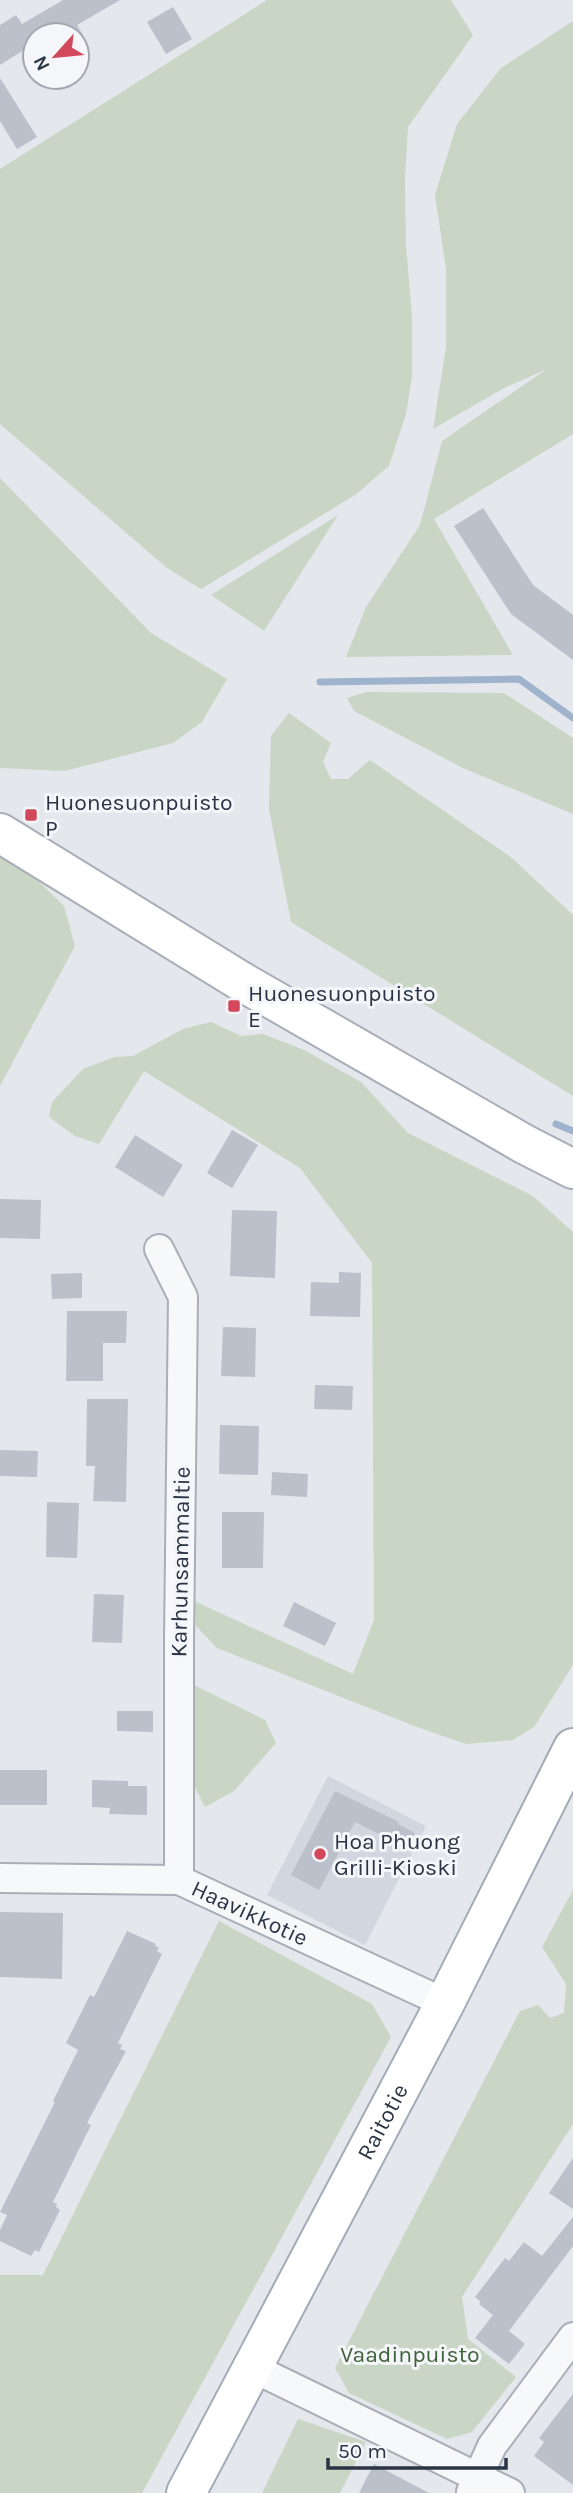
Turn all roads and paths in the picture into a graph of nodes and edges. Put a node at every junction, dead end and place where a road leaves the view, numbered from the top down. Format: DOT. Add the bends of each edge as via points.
graph roads {
  1 [pos="0,833"];
  2 [pos="573,1169"];
  3 [pos="159,1249"];
  4 [pos="573,1748"];
  5 [pos="0,1878"];
  6 [pos="179,1880"];
  7 [pos="445,2003"];
  8 [pos="573,2337"];
  9 [pos="253,2368"];
  10 [pos="475,2485"];
  11 [pos="186,2493"];
  12 [pos="510,2493"];
  1 -- 2 [label="main road" via="239,980"];
  3 -- 6 [label="street, Karhunsammaltie" via="183,1297"];
  4 -- 7 [label="main road, Raitotie"];
  5 -- 6 [label="street, Haavikkotie"];
  6 -- 7 [label="street, Haavikkotie"];
  7 -- 9 [label="main road, Raitotie"];
  8 -- 10 [label="street" via="492,2446"];
  9 -- 10 [label="street"];
  9 -- 11 [label="main road, Raitotie"];
  10 -- 12 [label="street"];
}
